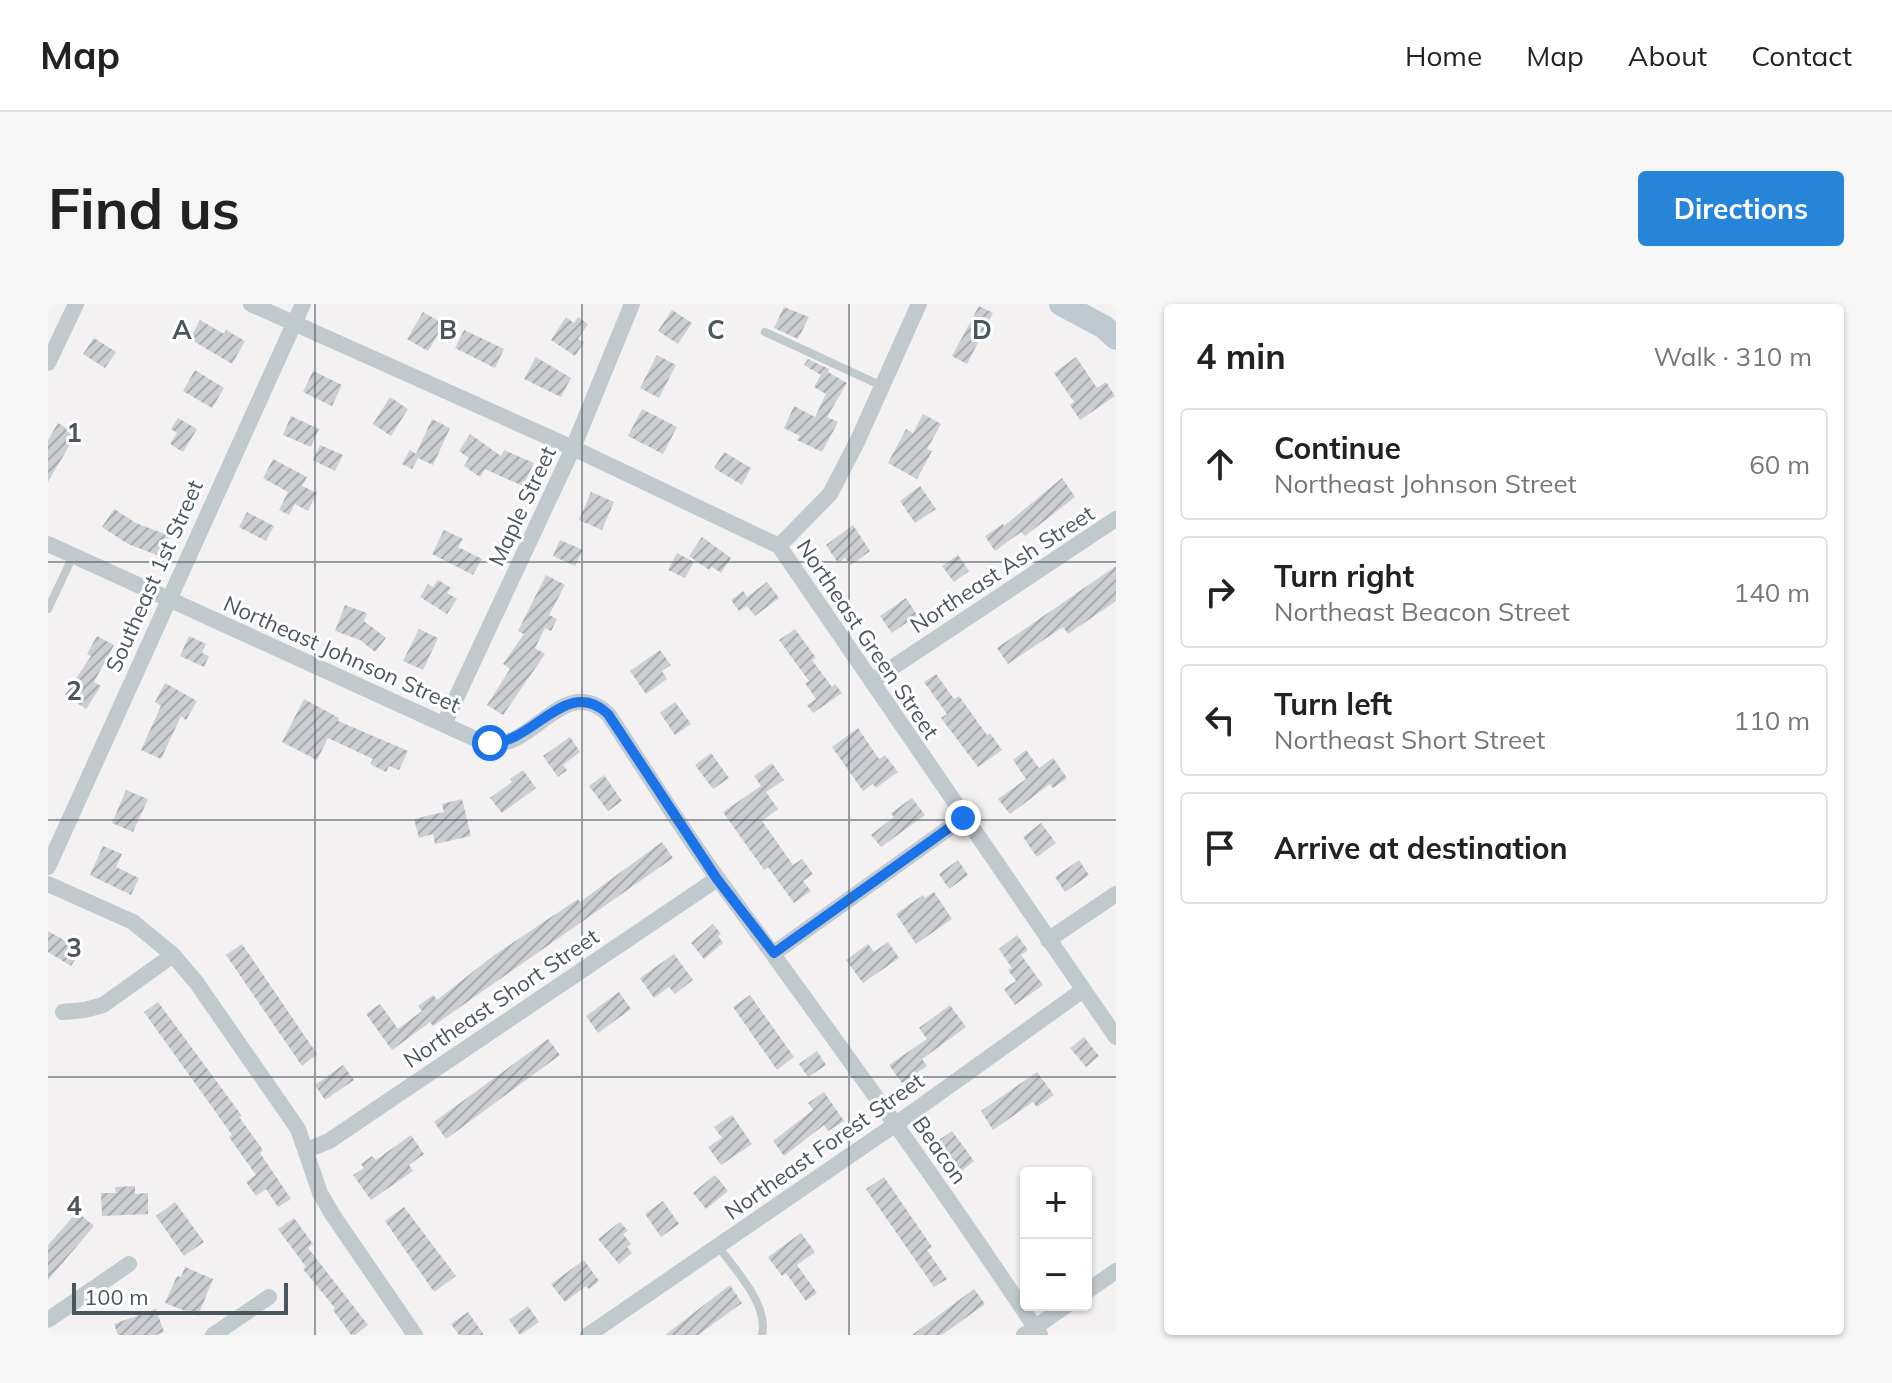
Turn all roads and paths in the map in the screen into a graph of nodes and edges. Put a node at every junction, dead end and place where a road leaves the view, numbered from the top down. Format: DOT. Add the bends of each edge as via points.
graph roads {
  1 [pos="76,304"];
  2 [pos="251,304"];
  3 [pos="303,304"];
  4 [pos="632,304"];
  5 [pos="919,304"];
  6 [pos="1061,304"];
  7 [pos="294,322"];
  8 [pos="765,332"];
  9 [pos="1116,338"];
  10 [pos="48,363"];
  11 [pos="882,386"];
  12 [pos="573,448"];
  13 [pos="1116,519"];
  14 [pos="48,544"];
  15 [pos="779,546"];
  16 [pos="73,556"];
  17 [pos="167,600"];
  18 [pos="48,609"];
  19 [pos="872,681"];
  20 [pos="585,700"];
  21 [pos="444,724"];
  22 [pos="963,818"];
  23 [pos="48,867"];
  24 [pos="717,879"];
  25 [pos="48,884"];
  26 [pos="1116,894"];
  27 [pos="1048,940"];
  28 [pos="774,953"];
  29 [pos="173,955"];
  30 [pos="1083,990"];
  31 [pos="63,1012"];
  32 [pos="1116,1037"];
  33 [pos="896,1124"];
  34 [pos="307,1150"];
  35 [pos="718,1246"];
  36 [pos="129,1264"];
  37 [pos="1116,1271"];
  38 [pos="1092,1288"];
  39 [pos="269,1297"];
  40 [pos="1059,1311"];
  41 [pos="48,1320"];
  42 [pos="1033,1332"];
  43 [pos="213,1335"];
  44 [pos="415,1335"];
  45 [pos="588,1335"];
  46 [pos="762,1335"];
  1 -- 10 [label="street"];
  2 -- 7 [label="street, Northeast Green Street"];
  3 -- 7 [label="street, Southeast 1st Street"];
  4 -- 12 [label="street, Maple Street"];
  5 -- 11 [label="street"];
  6 -- 9 [label="main road"];
  7 -- 12 [label="street, Northeast Green Street"];
  7 -- 17 [label="street, Southeast 1st Street"];
  8 -- 11 [label="lane"];
  11 -- 15 [label="street" via="830,494"];
  12 -- 15 [label="street, Northeast Green Street"];
  12 -- 21 [label="street, Maple Street"];
  13 -- 19 [label="street, Northeast Ash Street"];
  14 -- 16 [label="street, Northeast Johnson Street"];
  15 -- 19 [label="street, Northeast Green Street"];
  16 -- 17 [label="street, Northeast Johnson Street"];
  16 -- 18 [label="lane"];
  17 -- 21 [label="street, Northeast Johnson Street"];
  17 -- 23 [label="street, Southeast 1st Street"];
  19 -- 22 [label="street, Northeast Green Street"];
  20 -- 21 [label="street, Northeast Johnson Street" via="499,744"];
  20 -- 24 [label="street, Beacon" via="608,714"];
  22 -- 27 [label="street, Northeast Green Street"];
  22 -- 28 [label="street"];
  24 -- 28 [label="street, Beacon"];
  24 -- 34 [label="street, Northeast Short Street" via="329,1141"];
  25 -- 29 [label="street" via="133,922"];
  26 -- 27 [label="street"];
  27 -- 30 [label="street, Northeast Green Street"];
  28 -- 33 [label="street, Beacon"];
  29 -- 31 [label="street" via="103,1005"];
  29 -- 34 [label="street" via="298,1129"];
  30 -- 32 [label="street, Northeast Green Street"];
  30 -- 33 [label="street, Northeast Forest Street"];
  33 -- 35 [label="street, Northeast Forest Street"];
  33 -- 42 [label="street, Beacon"];
  34 -- 44 [label="street" via="332,1214"];
  35 -- 45 [label="street, Northeast Forest Street"];
  35 -- 46 [label="lane" via="759,1307"];
  36 -- 41 [label="street"];
  37 -- 38 [label="street"];
  39 -- 43 [label="street"];
  40 -- 42 [label="street"];
}
